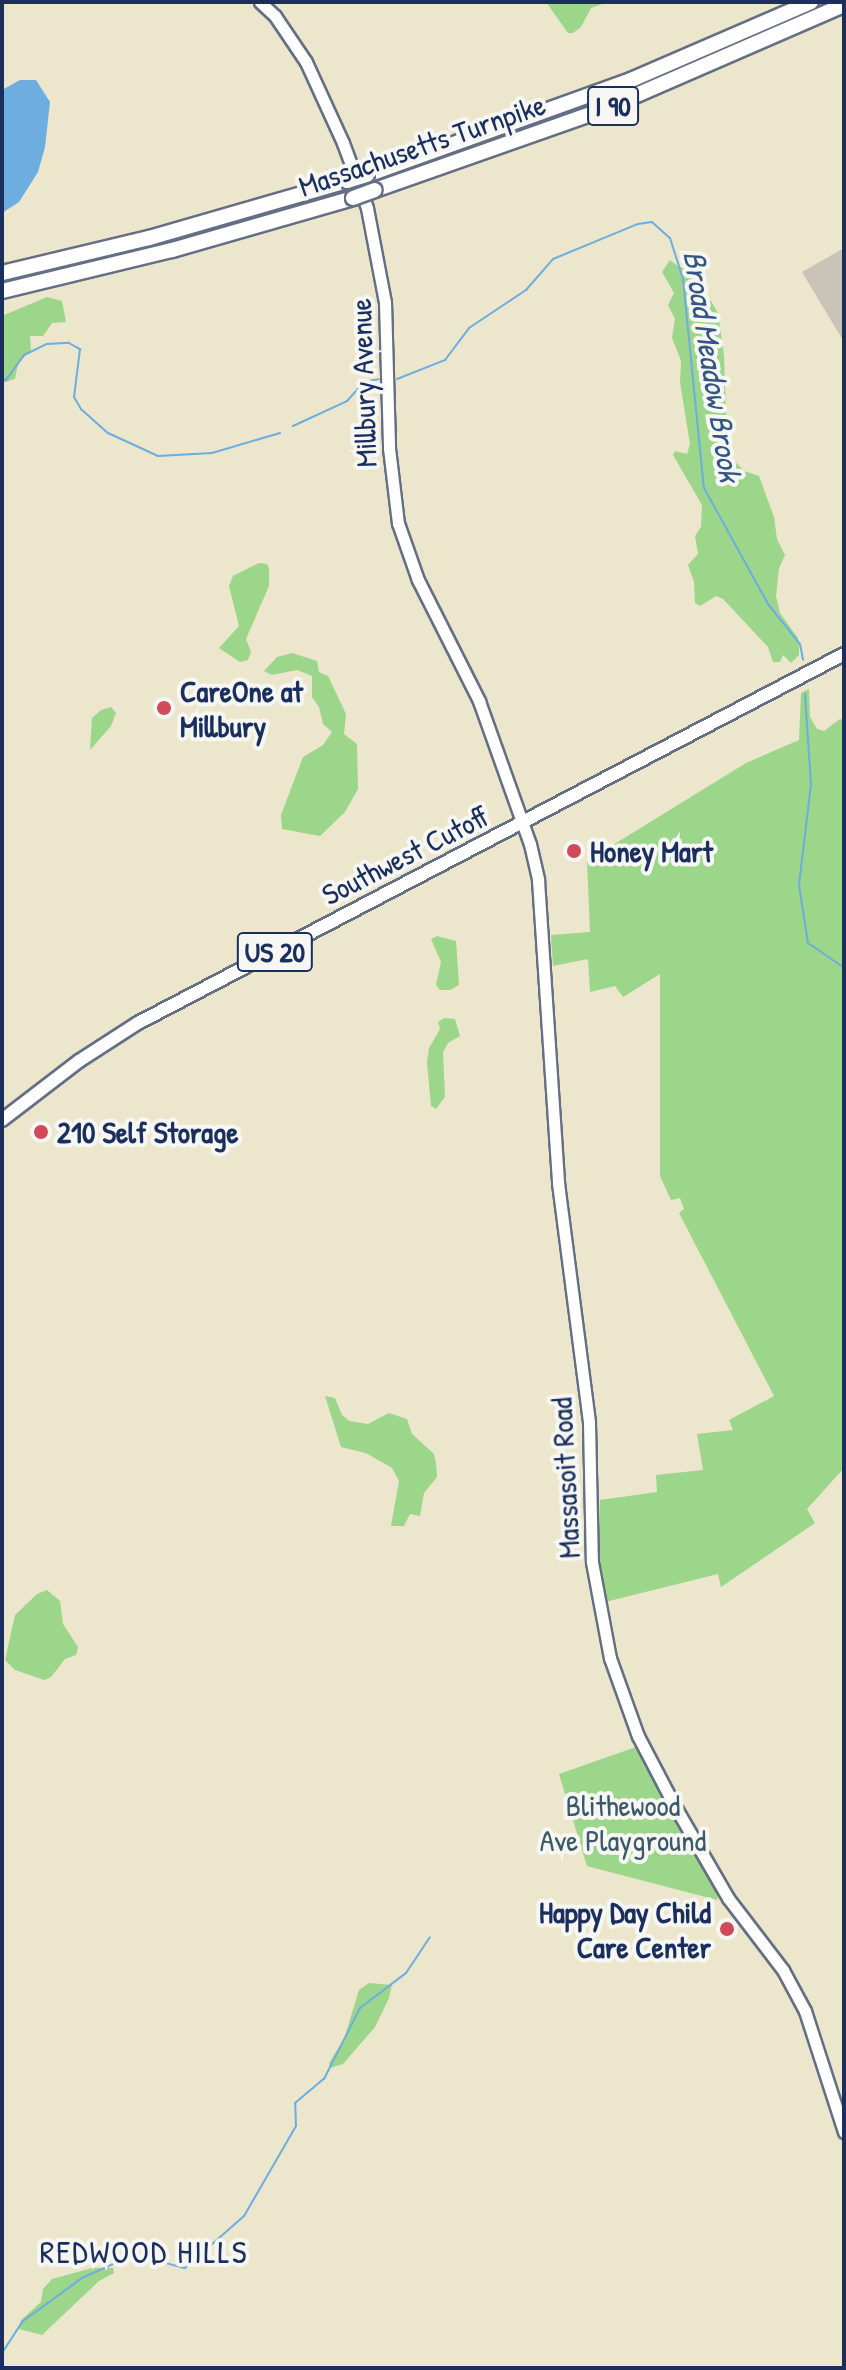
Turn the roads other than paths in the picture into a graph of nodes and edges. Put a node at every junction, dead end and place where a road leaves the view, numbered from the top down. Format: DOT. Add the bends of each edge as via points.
graph roads {
  1 [pos="260,2"];
  2 [pos="811,2"];
  3 [pos="844,5"];
  4 [pos="2,273"];
  5 [pos="2,291"];
  6 [pos="844,654"];
  7 [pos="503,769"];
  8 [pos="523,823"];
  9 [pos="2,1120"];
  10 [pos="844,2132"];
  1 -- 7 [label="main road, Millbury Avenue" via="306,62 366,203 385,302 396,513 412,566 473,684"];
  2 -- 4 [label="highway, Massachusetts Turnpike / I 90, bridge" via="631,80 367,175 174,231"];
  3 -- 5 [label="highway, Massachusetts Turnpike / I 90, bridge" via="602,110 353,198"];
  6 -- 8 [label="main road, Southwest Cutoff / US 20"];
  7 -- 8 [label="main road, Massasoit Road"];
  8 -- 9 [label="main road, Southwest Cutoff / US 20" via="138,1023"];
  8 -- 10 [label="main road, Massasoit Road" via="541,899 558,1183 582,1351 592,1462 592,1562 604,1638 647,1756 717,1882 776,1960 805,2011"];
}
